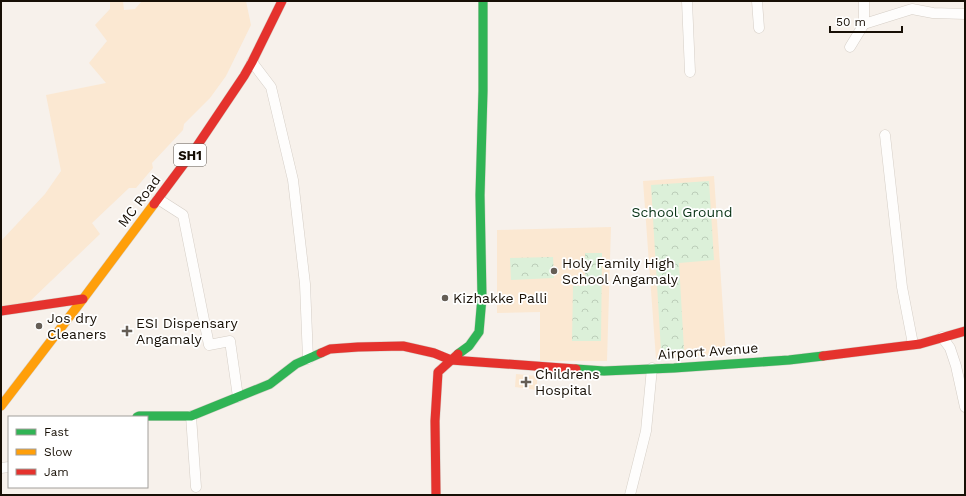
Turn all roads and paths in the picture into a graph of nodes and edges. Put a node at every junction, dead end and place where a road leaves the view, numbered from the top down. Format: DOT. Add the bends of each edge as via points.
graph roads {
  1 [pos="282,1"];
  2 [pos="483,1"];
  3 [pos="687,1"];
  4 [pos="757,1"];
  5 [pos="864,1"];
  6 [pos="965,14"];
  7 [pos="864,24"];
  8 [pos="758,28"];
  9 [pos="850,47"];
  10 [pos="252,62"];
  11 [pos="690,72"];
  12 [pos="884,135"];
  13 [pos="158,198"];
  14 [pos="83,299"];
  15 [pos="1,311"];
  16 [pos="965,331"];
  17 [pos="942,337"];
  18 [pos="913,344"];
  19 [pos="308,359"];
  20 [pos="451,360"];
  21 [pos="652,368"];
  22 [pos="238,397"];
  23 [pos="1,406"];
  24 [pos="965,407"];
  25 [pos="148,416"];
  26 [pos="191,416"];
  27 [pos="196,487"];
  28 [pos="436,495"];
  29 [pos="630,495"];
  1 -- 10 [label="main road, MC Road / SH1"];
  2 -- 20 [label="main road" via="484,91 480,195 482,297 479,332 469,346"];
  3 -- 11 [label="street"];
  4 -- 8 [label="street"];
  5 -- 7 [label="street"];
  6 -- 7 [label="street" via="933,13 912,9"];
  7 -- 9 [label="street"];
  10 -- 13 [label="main road, MC Road / SH1" via="195,149"];
  10 -- 19 [label="street" via="271,88 293,180 305,284"];
  12 -- 18 [label="street" via="902,287"];
  13 -- 14 [label="main road, MC Road / SH1"];
  13 -- 22 [label="street" via="183,215 209,345 230,340"];
  14 -- 15 [label="main road"];
  14 -- 23 [label="main road, MC Road / SH1"];
  16 -- 17 [label="main road, Airport Avenue"];
  17 -- 18 [label="main road, Airport Avenue"];
  17 -- 24 [label="street" via="950,348 954,360"];
  18 -- 21 [label="main road, Airport Avenue" via="789,360"];
  19 -- 20 [label="main road, Airport Avenue" via="330,349 403,346"];
  19 -- 22 [label="main road, Airport Avenue" via="296,364 270,384"];
  20 -- 21 [label="main road, Airport Avenue" via="604,371"];
  20 -- 28 [label="main road" via="438,372 435,421"];
  21 -- 29 [label="street" via="646,431"];
  22 -- 26 [label="main road, Airport Avenue"];
  25 -- 26 [label="main road"];
  26 -- 27 [label="street"];
}
